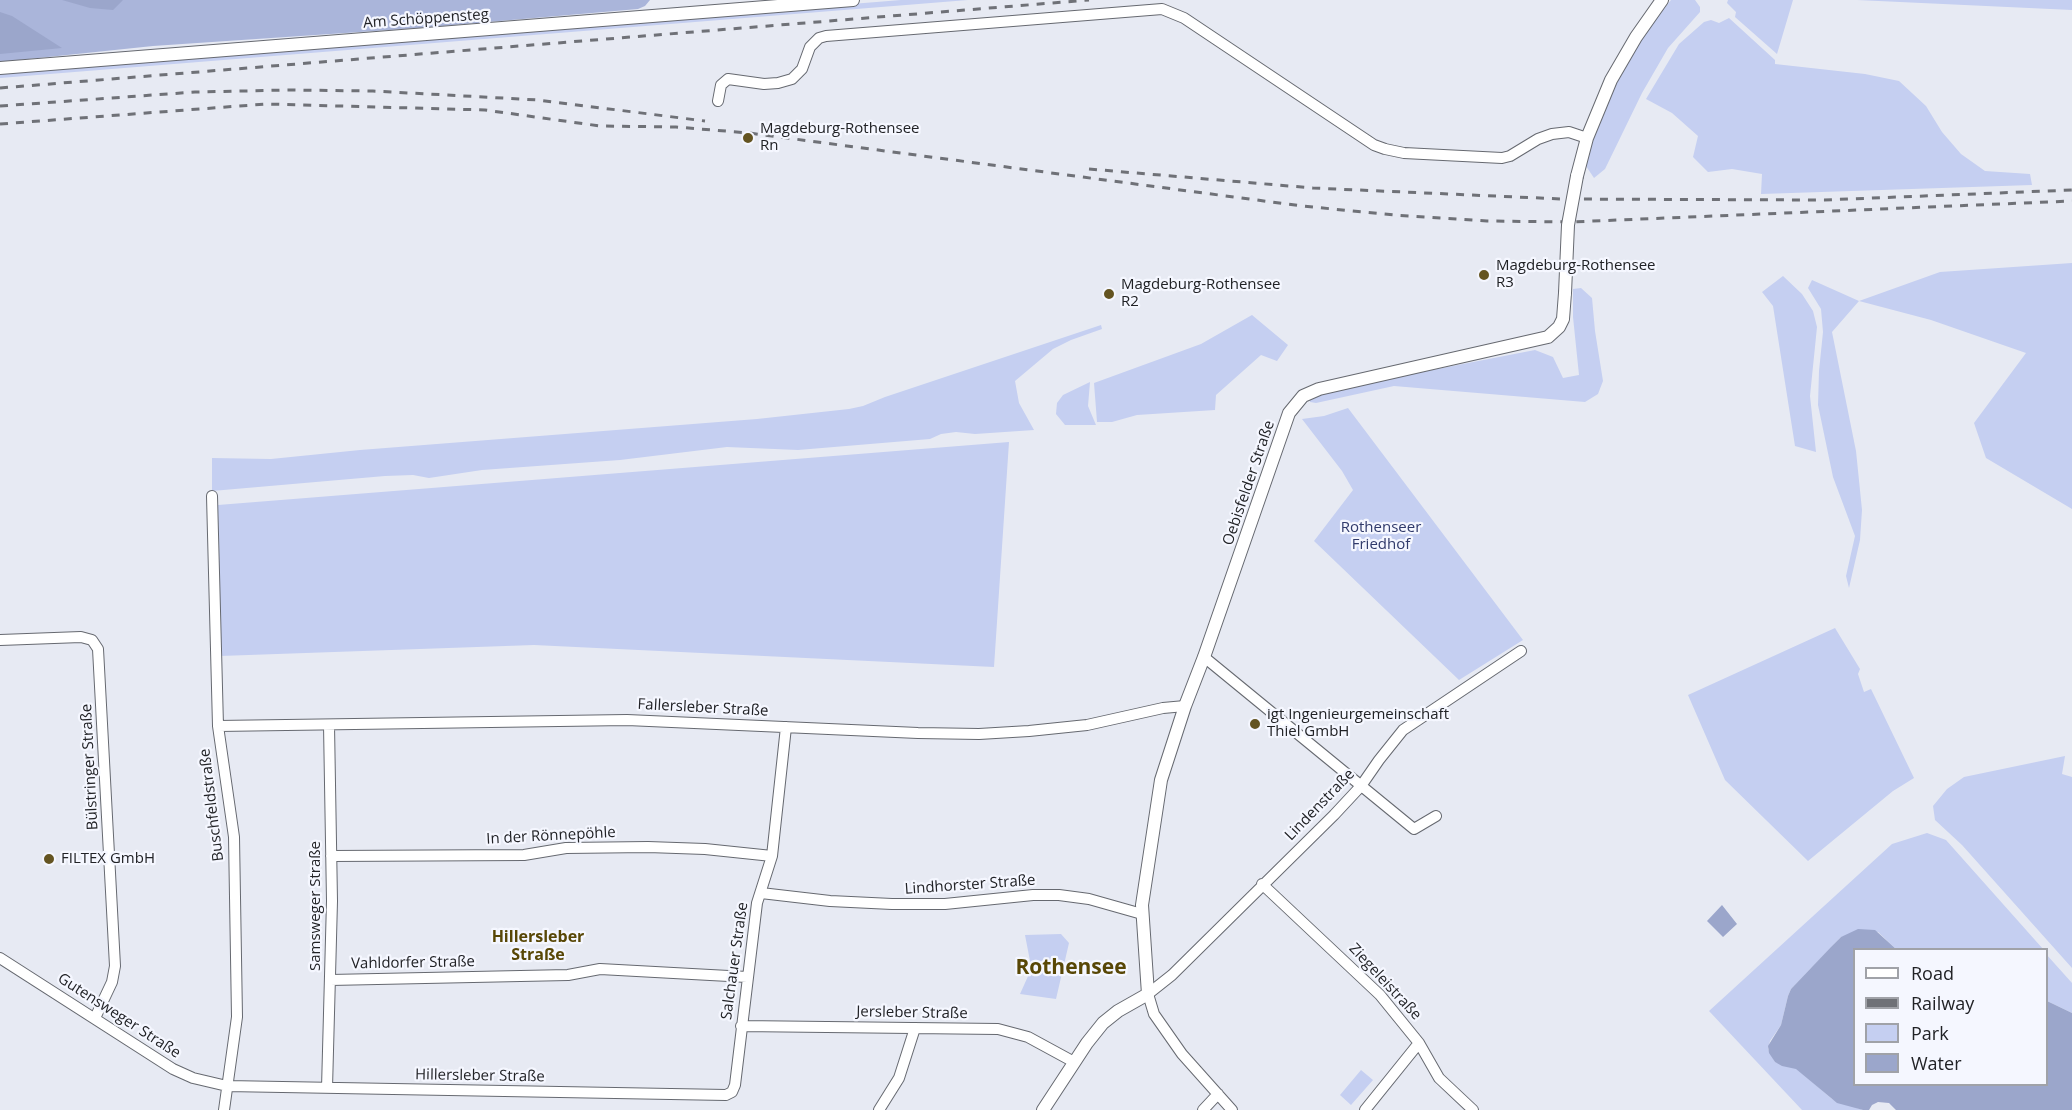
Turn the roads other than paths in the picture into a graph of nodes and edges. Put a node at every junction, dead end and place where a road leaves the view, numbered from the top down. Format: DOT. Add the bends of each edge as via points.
graph roads {
  1 [pos="854,0"];
  2 [pos="1659,3"];
  3 [pos="0,68"];
  4 [pos="718,101"];
  5 [pos="1587,138"];
  6 [pos="212,496"];
  7 [pos="0,640"];
  8 [pos="1521,651"];
  9 [pos="1204,657"];
  10 [pos="1185,706"];
  11 [pos="329,724"];
  12 [pos="218,726"];
  13 [pos="786,728"];
  14 [pos="1361,786"];
  15 [pos="1436,816"];
  16 [pos="331,856"];
  17 [pos="772,856"];
  18 [pos="1263,884"];
  19 [pos="761,893"];
  20 [pos="1142,914"];
  21 [pos="0,958"];
  22 [pos="747,976"];
  23 [pos="330,980"];
  24 [pos="1148,994"];
  25 [pos="95,1018"];
  26 [pos="741,1026"];
  27 [pos="915,1028"];
  28 [pos="1419,1043"];
  29 [pos="1074,1062"];
  30 [pos="227,1086"];
  31 [pos="327,1088"];
  32 [pos="732,1092"];
  33 [pos="1218,1094"];
  34 [pos="224,1110"];
  35 [pos="879,1110"];
  36 [pos="1043,1110"];
  37 [pos="1203,1110"];
  38 [pos="1232,1110"];
  39 [pos="1365,1110"];
  40 [pos="1473,1110"];
  1 -- 3 [label="street, Am Schöppensteg"];
  2 -- 5 [label="street, Oebisfelder Straße" via="1618,66"];
  4 -- 5 [label="street" via="721,85 728,79 764,84 792,79 802,69 811,45 826,36 1162,9 1184,18 1385,150 1499,159 1555,133"];
  5 -- 9 [label="street, Oebisfelder Straße, bridge" via="1566,243 1563,319 1559,327 1548,338 1346,382 1312,392 1298,401 1289,413"];
  6 -- 12 [label="street, Buschfeldstraße"];
  7 -- 25 [label="street, Bülstringer Straße" via="83,637 93,641 98,649 115,966"];
  8 -- 14 [label="street, Lindenstraße" via="1403,730"];
  9 -- 10 [label="street, Oebisfelder Straße"];
  9 -- 14 [label="street"];
  10 -- 13 [label="street, Fallersleber Straße" via="1087,725 996,733"];
  10 -- 20 [label="street, Oebisfelder Straße" via="1159,787"];
  11 -- 12 [label="street, Fallersleber Straße"];
  11 -- 13 [label="street, Fallersleber Straße" via="627,720"];
  11 -- 16 [label="street, Samsweger Straße"];
  12 -- 30 [label="street, Buschfeldstraße" via="234,837 237,1017"];
  13 -- 17 [label="street, Salchauer Straße"];
  14 -- 15 [label="street" via="1414,829"];
  14 -- 18 [label="street, Lindenstraße"];
  16 -- 17 [label="street, In der Rönnepöhle" via="524,855 566,848 648,847"];
  16 -- 23 [label="street, Samsweger Straße"];
  17 -- 19 [label="street, Salchauer Straße"];
  18 -- 24 [label="street, Lindenstraße"];
  18 -- 28 [label="street, Ziegeleistraße" via="1371,987"];
  19 -- 20 [label="street, Lindhorster Straße" via="892,904 1059,895"];
  19 -- 22 [label="street, Salchauer Straße"];
  20 -- 24 [label="street, Oebisfelder Straße"];
  21 -- 25 [label="street, Gutensweger Straße"];
  22 -- 23 [label="street, Vahldorfer Straße" via="600,969 568,975"];
  22 -- 26 [label="street, Salchauer Straße"];
  23 -- 31 [label="street, Samsweger Straße"];
  24 -- 29 [label="street" via="1103,1023"];
  24 -- 33 [label="street" via="1154,1014 1182,1054"];
  25 -- 30 [label="street, Gutensweger Straße" via="179,1073"];
  26 -- 27 [label="street, Jersleber Straße"];
  26 -- 32 [label="street, Salchauer Straße"];
  27 -- 29 [label="street, Jersleber Straße" via="1010,1031"];
  27 -- 35 [label="street" via="899,1078"];
  28 -- 39 [label="street"];
  28 -- 40 [label="street, Ziegeleistraße" via="1439,1078"];
  29 -- 36 [label="street"];
  30 -- 31 [label="street, Hillersleber Straße"];
  30 -- 34 [label="street, Buschfeldstraße"];
  31 -- 32 [label="street, Hillersleber Straße" via="724,1096"];
  33 -- 37 [label="street"];
  33 -- 38 [label="street"];
}
